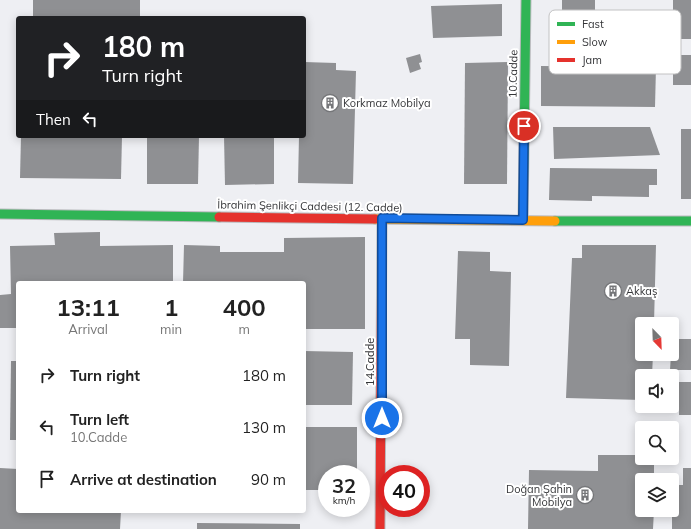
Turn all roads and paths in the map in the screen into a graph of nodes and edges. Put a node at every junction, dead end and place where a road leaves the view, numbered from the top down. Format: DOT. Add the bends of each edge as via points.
graph roads {
  1 [pos="526,0"];
  2 [pos="0,214"];
  3 [pos="382,218"];
  4 [pos="523,220"];
  5 [pos="691,221"];
  6 [pos="380,529"];
  1 -- 4 [label="street, 10.Cadde"];
  2 -- 3 [label="street, İbrahim Şenlikçi Caddesi (12. Cadde)"];
  3 -- 4 [label="street, İbrahim Şenlikçi Caddesi (12. Cadde)"];
  3 -- 6 [label="street, 14.Cadde"];
  4 -- 5 [label="street, İbrahim Şenlikçi Caddesi (12. Cadde)"];
}
